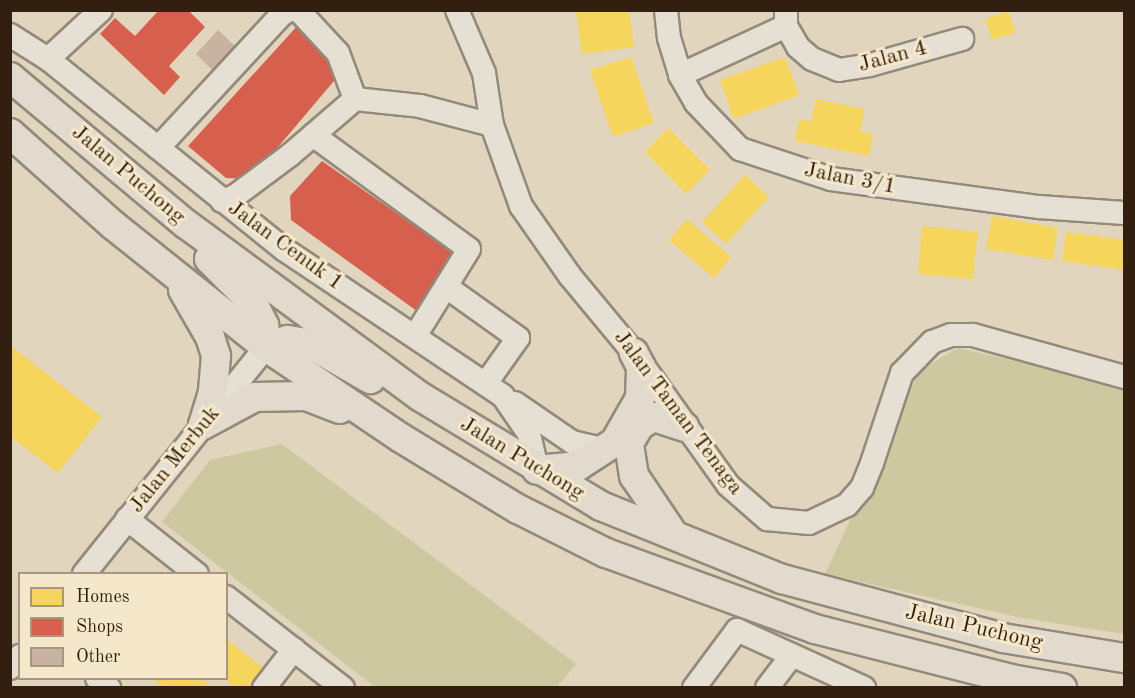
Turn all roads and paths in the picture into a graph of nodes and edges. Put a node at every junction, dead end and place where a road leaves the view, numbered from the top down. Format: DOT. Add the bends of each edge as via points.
graph roads {
  1 [pos="100,10"];
  2 [pos="290,10"];
  3 [pos="298,10"];
  4 [pos="457,10"];
  5 [pos="666,10"];
  6 [pos="786,18"];
  7 [pos="10,35"];
  8 [pos="962,39"];
  9 [pos="48,58"];
  10 [pos="680,75"];
  11 [pos="10,76"];
  12 [pos="355,99"];
  13 [pos="492,125"];
  14 [pos="10,133"];
  15 [pos="313,135"];
  16 [pos="158,148"];
  17 [pos="222,201"];
  18 [pos="1125,213"];
  19 [pos="186,224"];
  20 [pos="173,274"];
  21 [pos="448,288"];
  22 [pos="415,336"];
  23 [pos="266,347"];
  24 [pos="634,353"];
  25 [pos="1125,377"];
  26 [pos="494,390"];
  27 [pos="421,397"];
  28 [pos="203,425"];
  29 [pos="684,427"];
  30 [pos="401,438"];
  31 [pos="606,450"];
  32 [pos="537,470"];
  33 [pos="128,519"];
  34 [pos="675,537"];
  35 [pos="85,572"];
  36 [pos="196,572"];
  37 [pos="228,599"];
  38 [pos="294,649"];
  39 [pos="792,655"];
  40 [pos="1125,658"];
  41 [pos="264,687"];
  42 [pos="343,687"];
  43 [pos="694,687"];
  44 [pos="768,687"];
  45 [pos="864,687"];
  46 [pos="1062,687"];
  1 -- 9 [label="street"];
  2 -- 16 [label="street" via="282,14"];
  3 -- 12 [label="street" via="338,53"];
  4 -- 13 [label="street, Jalan Taman Tenaga" via="484,73"];
  5 -- 10 [label="street, Jalan 3/1"];
  6 -- 8 [label="street, Jalan 4" via="805,53 839,70 870,66"];
  6 -- 10 [label="street"];
  7 -- 9 [label="street, Jalan Cenuk 1"];
  9 -- 16 [label="street, Jalan Cenuk 1"];
  10 -- 18 [label="street, Jalan 3/1" via="696,103 718,129 740,149 771,161 831,179 876,186 1039,207"];
  11 -- 19 [label="main road, Jalan Puchong"];
  12 -- 13 [label="street" via="420,106"];
  12 -- 15 [label="street"];
  13 -- 24 [label="street, Jalan Taman Tenaga" via="521,206 570,276"];
  14 -- 20 [label="main road, Jalan Puchong"];
  15 -- 17 [label="street" via="249,186"];
  15 -- 21 [label="street" via="469,249"];
  16 -- 17 [label="street, Jalan Cenuk 1"];
  17 -- 22 [label="street, Jalan Cenuk 1" via="285,250"];
  19 -- 23 [label="main road" via="197,245 252,303 264,325"];
  19 -- 27 [label="main road, Jalan Puchong"];
  20 -- 23 [label="main road, Jalan Puchong"];
  20 -- 28 [label="main road" via="197,312 216,356 213,393"];
  21 -- 22 [label="street"];
  21 -- 26 [label="street" via="518,338"];
  22 -- 26 [label="street, Jalan Cenuk 1"];
  23 -- 27 [label="main road" via="288,340 308,343 384,387"];
  23 -- 28 [label="street, Jalan Merbuk"];
  23 -- 30 [label="main road, Jalan Puchong"];
  24 -- 29 [label="street, Jalan Taman Tenaga"];
  24 -- 31 [label="main road" via="641,367 640,398 625,430"];
  25 -- 29 [label="street, Jalan Taman Tenaga" via="973,335 951,335 932,342 902,373 862,488 847,505 809,523 767,519 750,508"];
  26 -- 31 [label="street" via="572,442"];
  26 -- 32 [label="street, Jalan Cenuk 1" via="529,434"];
  27 -- 32 [label="main road, Jalan Puchong"];
  28 -- 30 [label="main road" via="255,397 285,394 334,406"];
  28 -- 33 [label="street, Jalan Merbuk"];
  29 -- 34 [label="main road" via="654,417 640,425 629,443 634,476"];
  30 -- 46 [label="main road, Jalan Puchong" via="518,509 606,553 706,591 815,629 1011,679"];
  31 -- 32 [label="main road" via="578,466"];
  32 -- 34 [label="main road, Jalan Puchong" via="600,506"];
  33 -- 35 [label="street, Jalan Merbuk"];
  33 -- 36 [label="street"];
  34 -- 40 [label="main road, Jalan Puchong" via="782,579 992,635"];
  37 -- 38 [label="street"];
  38 -- 41 [label="street"];
  38 -- 42 [label="street"];
  39 -- 43 [label="street" via="736,630"];
  39 -- 44 [label="street"];
  39 -- 45 [label="street"];
}
